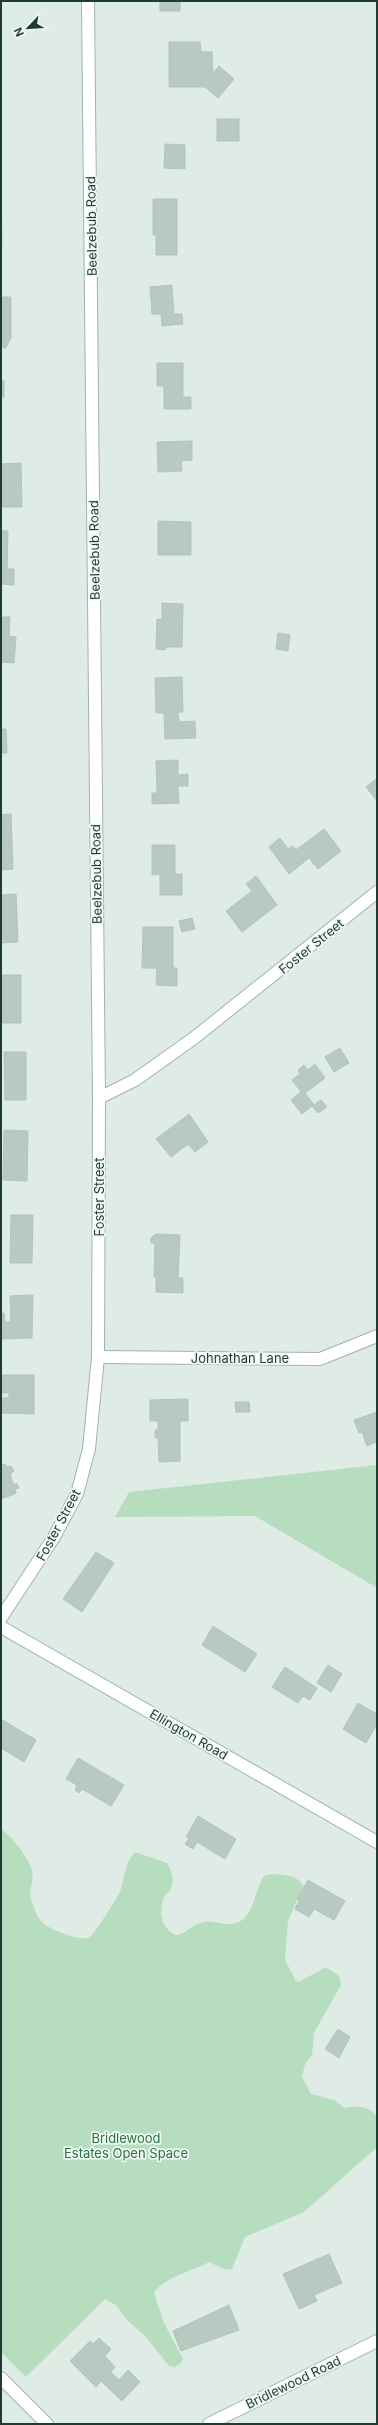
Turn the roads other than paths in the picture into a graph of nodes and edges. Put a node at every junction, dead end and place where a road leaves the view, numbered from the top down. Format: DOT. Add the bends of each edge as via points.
graph roads {
  1 [pos="88,1"];
  2 [pos="377,892"];
  3 [pos="98,1098"];
  4 [pos="377,1336"];
  5 [pos="98,1358"];
  6 [pos="1,1618"];
  7 [pos="1,1627"];
  8 [pos="377,1842"];
  9 [pos="377,2341"];
  10 [pos="1,2378"];
  11 [pos="47,2424"];
  12 [pos="209,2424"];
  1 -- 3 [label="street, Beelzebub Road"];
  2 -- 3 [label="street, Foster Street" via="194,1038 135,1080"];
  3 -- 5 [label="street, Foster Street"];
  4 -- 5 [label="street, Johnathan Lane" via="320,1359"];
  5 -- 6 [label="street, Foster Street" via="89,1449 77,1494 54,1537"];
  7 -- 8 [label="street, Ellington Road"];
  9 -- 12 [label="street, Bridlewood Road"];
  10 -- 11 [label="street"];
}
